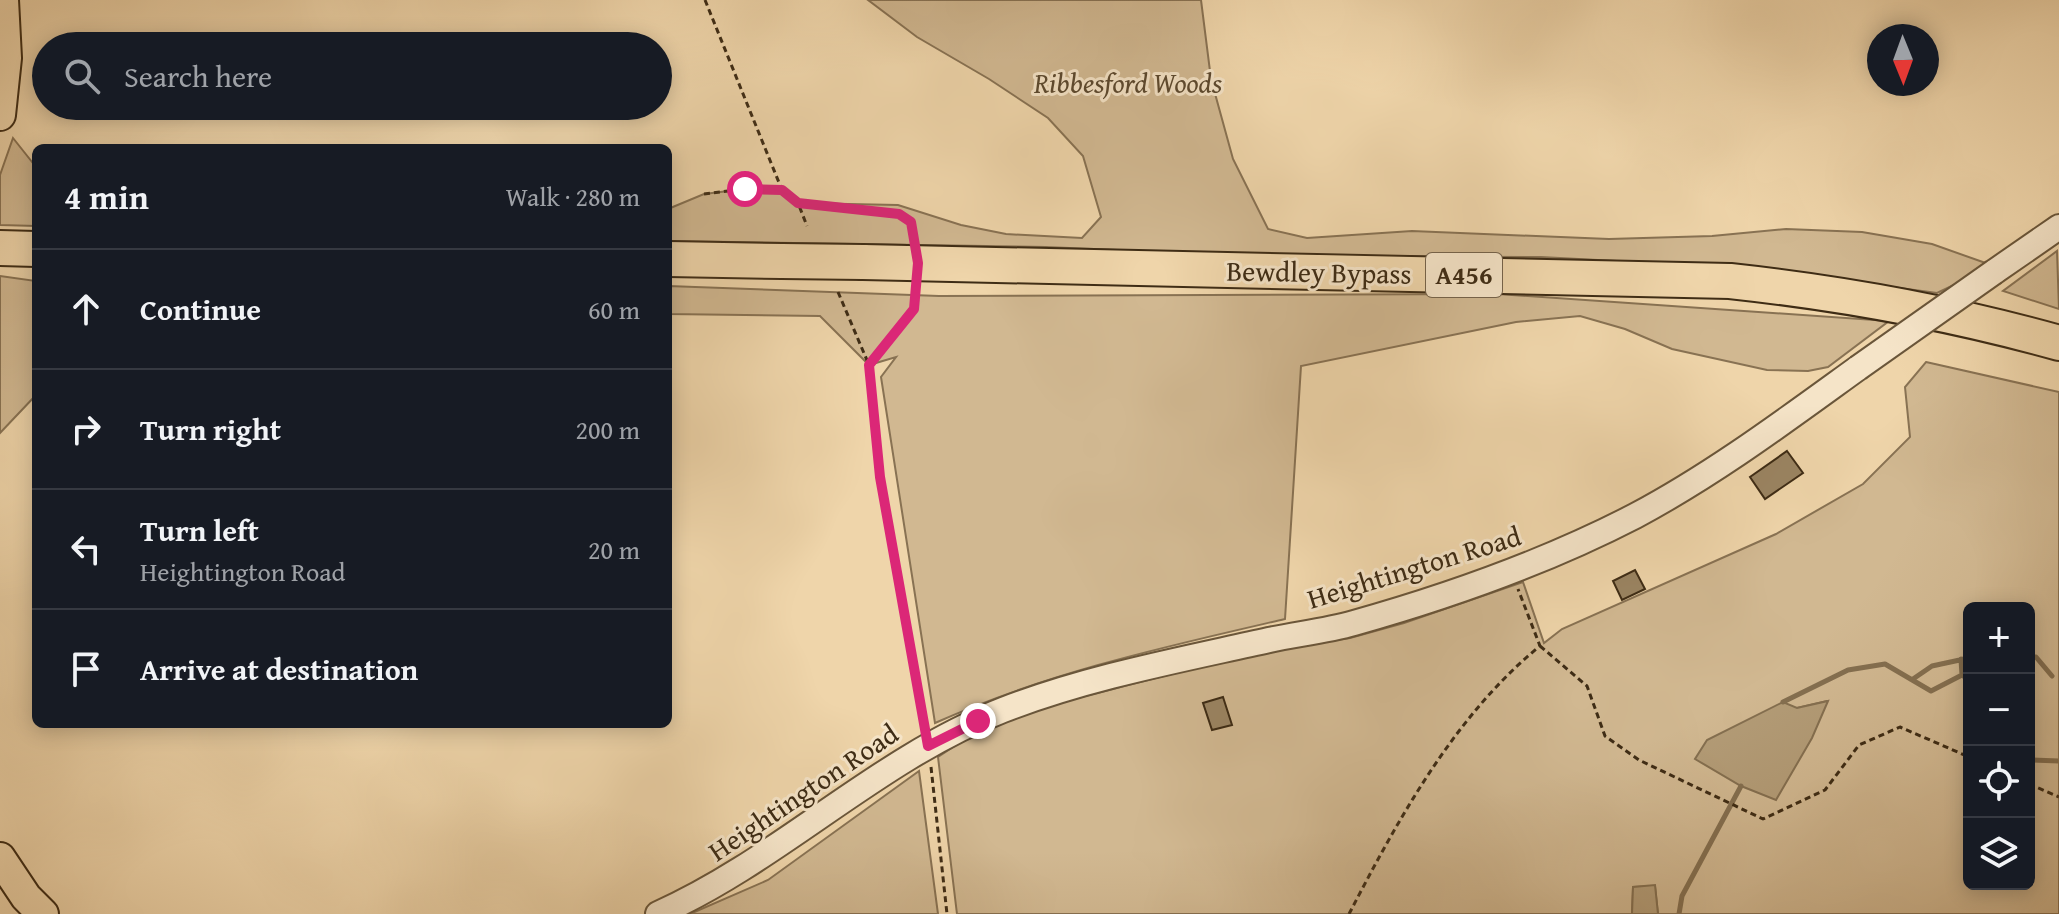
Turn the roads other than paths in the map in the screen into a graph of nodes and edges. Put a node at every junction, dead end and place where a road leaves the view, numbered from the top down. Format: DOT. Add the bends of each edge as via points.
graph roads {
  1 [pos="3,0"];
  2 [pos="0,115"];
  3 [pos="2059,227"];
  4 [pos="672,259"];
  5 [pos="2059,343"];
  6 [pos="0,858"];
  7 [pos="43,914"];
  8 [pos="658,914"];
  1 -- 2 [label="main road" via="6,58"];
  3 -- 8 [label="street, Heightington Road, bridge" via="1753,444 1578,544 1424,602 1349,624 1195,656 1035,699 978,721 892,766 787,841"];
  4 -- 5 [label="highway, Bewdley Bypass / A456, bridge" via="1730,281 1881,302"];
  6 -- 7 [label="main road"];
}
